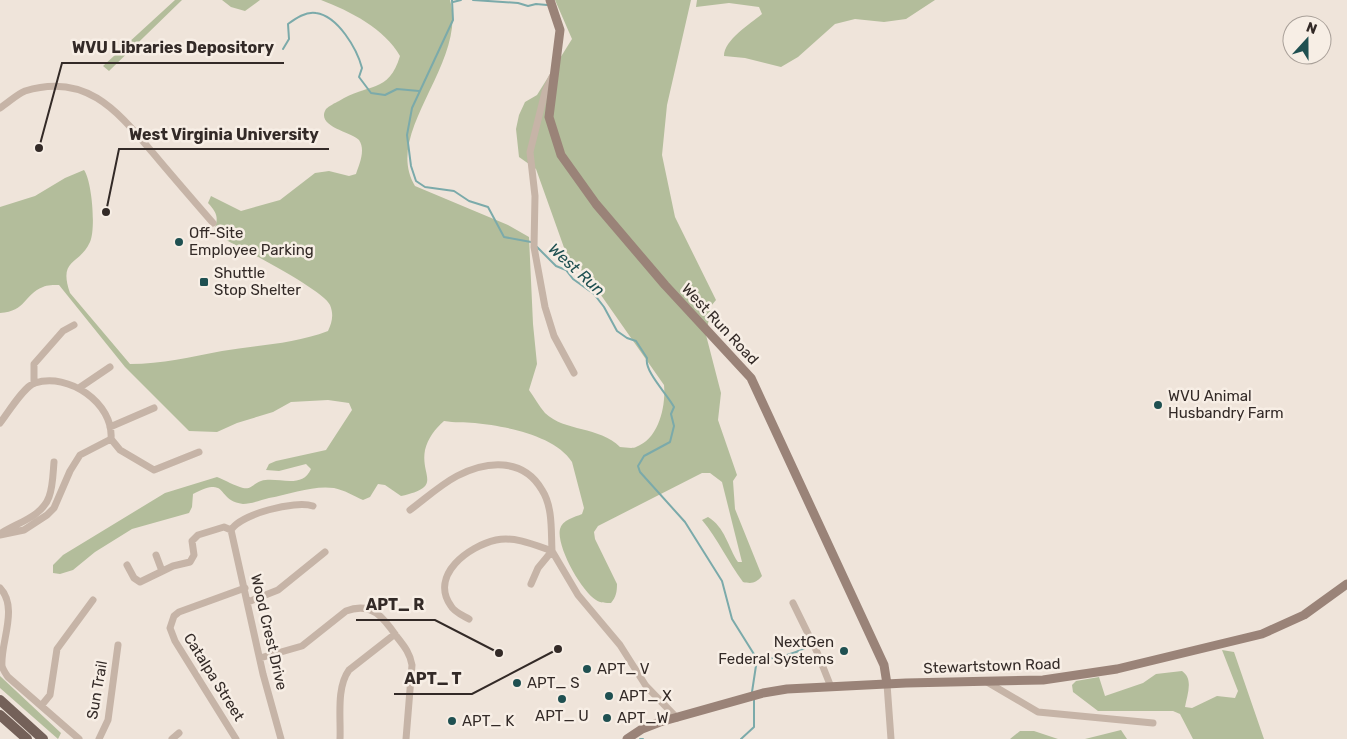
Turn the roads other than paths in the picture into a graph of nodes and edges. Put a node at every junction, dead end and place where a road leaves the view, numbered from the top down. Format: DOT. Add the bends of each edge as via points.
graph roads {
  1 [pos="550,0"];
  2 [pos="554,75"];
  3 [pos="0,108"];
  4 [pos="213,224"];
  5 [pos="74,325"];
  6 [pos="110,367"];
  7 [pos="574,373"];
  8 [pos="34,383"];
  9 [pos="79,388"];
  10 [pos="154,408"];
  11 [pos="0,423"];
  12 [pos="110,427"];
  13 [pos="111,439"];
  14 [pos="199,452"];
  15 [pos="54,462"];
  16 [pos="313,506"];
  17 [pos="410,510"];
  18 [pos="231,530"];
  19 [pos="0,534"];
  20 [pos="552,551"];
  21 [pos="325,552"];
  22 [pos="156,555"];
  23 [pos="128,565"];
  24 [pos="162,571"];
  25 [pos="531,584"];
  26 [pos="1347,584"];
  27 [pos="0,588"];
  28 [pos="245,588"];
  29 [pos="93,600"];
  30 [pos="248,602"];
  31 [pos="792,603"];
  32 [pos="469,619"];
  33 [pos="395,634"];
  34 [pos="118,645"];
  35 [pos="260,658"];
  36 [pos="986,681"];
  37 [pos="887,684"];
  38 [pos="830,687"];
  39 [pos="0,700"];
  40 [pos="41,706"];
  41 [pos="0,715"];
  42 [pos="677,718"];
  43 [pos="1153,723"];
  44 [pos="179,733"];
  45 [pos="27,739"];
  46 [pos="43,739"];
  47 [pos="79,739"];
  48 [pos="99,739"];
  49 [pos="172,739"];
  50 [pos="236,739"];
  51 [pos="281,739"];
  52 [pos="340,739"];
  53 [pos="406,739"];
  54 [pos="627,739"];
  55 [pos="891,739"];
  1 -- 2 [label="street, West Run Road" via="560,30"];
  2 -- 7 [label="street" via="545,92 530,152 535,196 534,247 554,336"];
  2 -- 37 [label="street, West Run Road" via="549,117 561,154 596,204 751,378 884,665"];
  3 -- 4 [label="street" via="24,92 51,87 81,90 99,97 125,120"];
  5 -- 8 [label="street" via="63,330 34,364"];
  6 -- 9 [label="street"];
  8 -- 9 [label="street" via="52,380 71,383"];
  8 -- 11 [label="street"];
  9 -- 12 [label="street" via="99,405"];
  10 -- 12 [label="street"];
  12 -- 13 [label="street"];
  13 -- 14 [label="street" via="120,450 154,470"];
  13 -- 19 [label="street" via="80,455 54,508 47,515 24,530"];
  15 -- 19 [label="street" via="49,497 43,508"];
  16 -- 18 [label="street" via="291,504 238,522"];
  17 -- 20 [label="street" via="455,477 477,467 496,463 516,468 531,477 543,491 550,517"];
  18 -- 24 [label="street" via="224,527 194,537 191,544 194,554 190,562"];
  18 -- 28 [label="street, Wood Crest Drive"];
  20 -- 25 [label="street" via="538,568"];
  20 -- 32 [label="street" via="523,541 498,539 455,561 444,584 446,596 452,608"];
  20 -- 42 [label="street" via="578,595 620,645 646,686"];
  21 -- 30 [label="street" via="278,590"];
  22 -- 24 [label="street"];
  23 -- 24 [label="street" via="134,578 140,582"];
  26 -- 36 [label="street, Stewartstown Road" via="1300,617 1251,638 1070,677"];
  27 -- 40 [label="street" via="6,595 8,615 2,666 8,677"];
  28 -- 30 [label="street, Wood Crest Drive"];
  28 -- 50 [label="street, Catalpa Street" via="179,612 170,628"];
  29 -- 40 [label="street" via="57,649 50,695"];
  30 -- 35 [label="street, Wood Crest Drive"];
  31 -- 38 [label="street" via="817,652"];
  33 -- 35 [label="street" via="374,610 354,608 302,646"];
  33 -- 52 [label="street" via="344,677"];
  33 -- 53 [label="street" via="408,650 412,665"];
  34 -- 48 [label="street, Sun Trail" via="108,720"];
  35 -- 51 [label="street, Wood Crest Drive"];
  36 -- 37 [label="street, Stewartstown Road"];
  36 -- 43 [label="street" via="1038,712"];
  37 -- 38 [label="street, Stewartstown Road"];
  37 -- 55 [label="street, West Run Road"];
  38 -- 42 [label="street, Stewartstown Road" via="763,693"];
  39 -- 46 [label="main road"];
  40 -- 47 [label="street"];
  41 -- 45 [label="main road"];
  42 -- 54 [label="street, Stewartstown Road" via="642,729"];
  44 -- 49 [label="street"];
}
